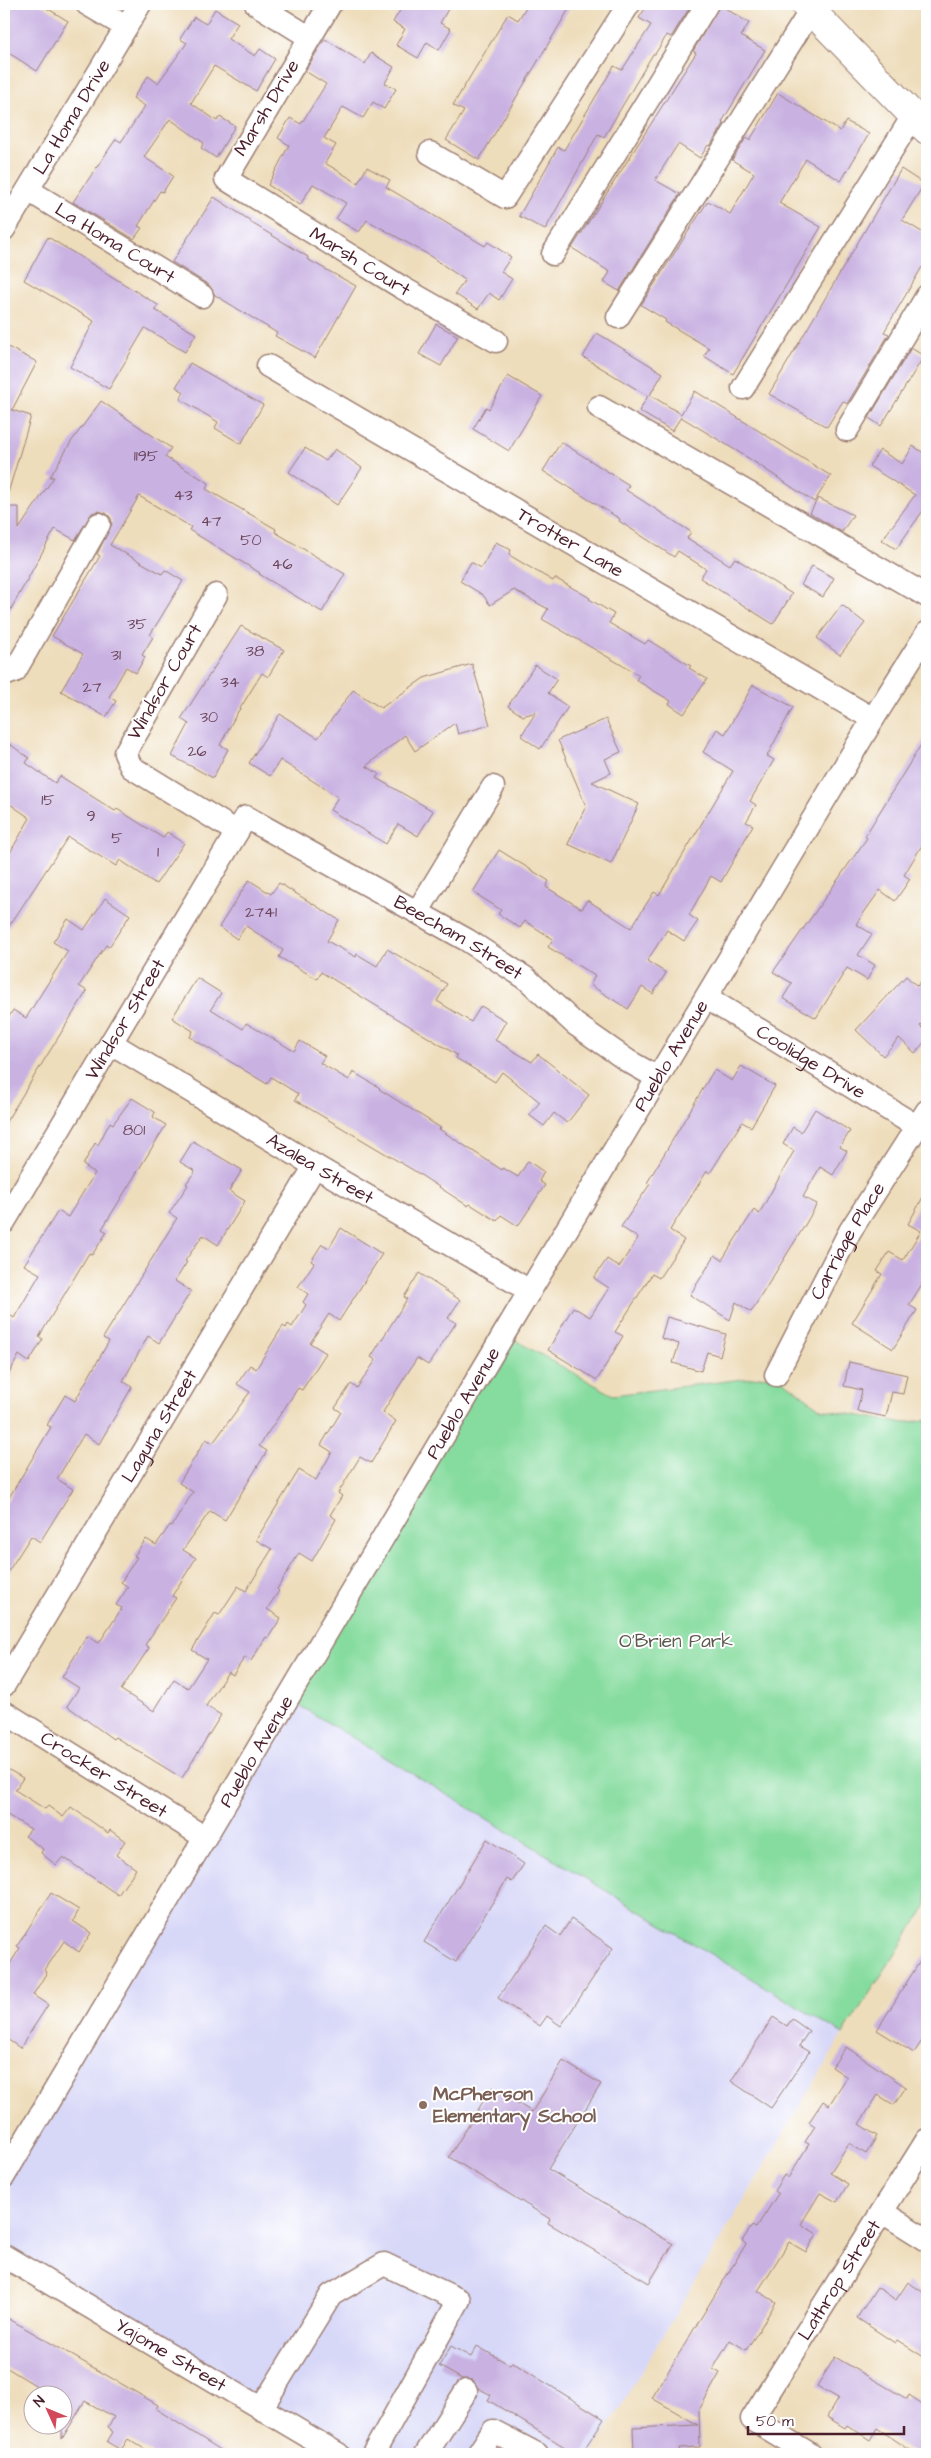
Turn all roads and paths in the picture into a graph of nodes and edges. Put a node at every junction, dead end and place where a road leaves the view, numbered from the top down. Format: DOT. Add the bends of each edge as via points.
graph roads {
  1 [pos="87,4"];
  2 [pos="140,4"];
  3 [pos="256,4"];
  4 [pos="330,4"];
  5 [pos="628,4"];
  6 [pos="707,4"];
  7 [pos="808,7"];
  8 [pos="126,27"];
  9 [pos="309,37"];
  10 [pos="920,123"];
  11 [pos="430,152"];
  12 [pos="226,179"];
  13 [pos="28,190"];
  14 [pos="4,229"];
  15 [pos="553,254"];
  16 [pos="202,296"];
  17 [pos="927,296"];
  18 [pos="618,317"];
  19 [pos="496,341"];
  20 [pos="268,366"];
  21 [pos="743,388"];
  22 [pos="599,407"];
  23 [pos="847,430"];
  24 [pos="99,524"];
  25 [pos="216,594"];
  26 [pos="927,596"];
  27 [pos="927,633"];
  28 [pos="4,675"];
  29 [pos="873,719"];
  30 [pos="493,787"];
  31 [pos="242,824"];
  32 [pos="418,911"];
  33 [pos="707,998"];
  34 [pos="111,1043"];
  35 [pos="658,1078"];
  36 [pos="922,1118"];
  37 [pos="315,1166"];
  38 [pos="4,1222"];
  39 [pos="530,1290"];
  40 [pos="776,1375"];
  41 [pos="4,1685"];
  42 [pos="4,1712"];
  43 [pos="204,1837"];
  44 [pos="927,2140"];
  45 [pos="4,2176"];
  46 [pos="882,2212"];
  47 [pos="927,2240"];
  48 [pos="4,2256"];
  49 [pos="466,2391"];
  50 [pos="261,2408"];
  51 [pos="338,2454"];
  52 [pos="373,2454"];
  53 [pos="426,2454"];
  54 [pos="478,2454"];
  55 [pos="537,2454"];
  56 [pos="810,2454"];
  1 -- 8 [label="street"];
  2 -- 8 [label="street, La Homa Drive"];
  3 -- 9 [label="street"];
  4 -- 9 [label="street, Marsh Drive"];
  5 -- 11 [label="street" via="505,197"];
  6 -- 15 [label="street"];
  7 -- 10 [label="main road"];
  7 -- 18 [label="street"];
  8 -- 13 [label="street, La Homa Drive"];
  9 -- 12 [label="street, Marsh Drive"];
  10 -- 21 [label="street"];
  12 -- 19 [label="street, Marsh Court" via="401,287"];
  13 -- 14 [label="street, La Homa Drive"];
  13 -- 16 [label="street, La Homa Court"];
  17 -- 23 [label="street"];
  20 -- 29 [label="street, Trotter Lane"];
  22 -- 26 [label="street"];
  24 -- 28 [label="street" via="15,671"];
  25 -- 31 [label="street, Windsor Court" via="125,753 130,767"];
  27 -- 29 [label="street, Pueblo Avenue"];
  29 -- 33 [label="street, Pueblo Avenue"];
  30 -- 32 [label="street"];
  31 -- 32 [label="street, Beecham Street"];
  31 -- 34 [label="street, Windsor Street"];
  32 -- 35 [label="street, Beecham Street" via="527,979 575,1024"];
  33 -- 35 [label="street, Pueblo Avenue"];
  33 -- 36 [label="street, Coolidge Drive"];
  34 -- 37 [label="street, Azalea Street"];
  34 -- 38 [label="street, Windsor Street"];
  35 -- 39 [label="street, Pueblo Avenue"];
  36 -- 40 [label="street, Carriage Place" via="850,1232"];
  37 -- 39 [label="street, Azalea Street"];
  37 -- 41 [label="street, Laguna Street"];
  39 -- 43 [label="street, Pueblo Avenue"];
  42 -- 43 [label="street, Crocker Street"];
  43 -- 45 [label="street, Pueblo Avenue"];
  44 -- 46 [label="street, Lathrop Street"];
  46 -- 47 [label="street"];
  46 -- 56 [label="street, Lathrop Street" via="752,2420"];
  48 -- 50 [label="street, Yajome Street"];
  49 -- 53 [label="street"];
  50 -- 51 [label="street, Yajome Street"];
  50 -- 52 [label="street" via="331,2295 384,2264 459,2300"];
  54 -- 55 [label="street" via="493,2431"];
}
